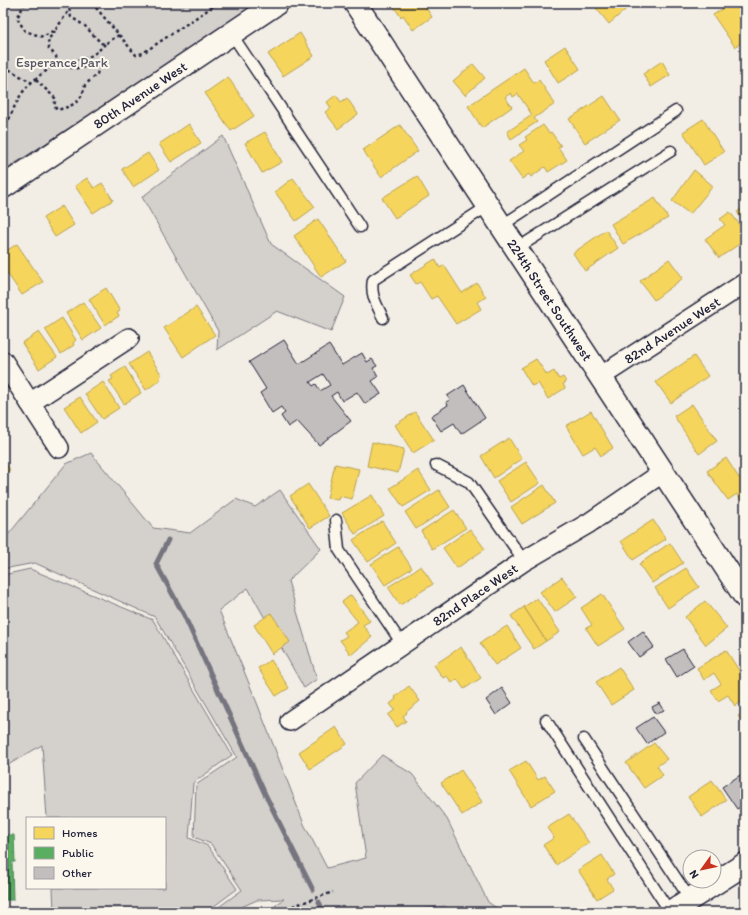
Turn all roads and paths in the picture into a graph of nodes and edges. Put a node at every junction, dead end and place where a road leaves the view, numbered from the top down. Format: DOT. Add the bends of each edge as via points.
graph roads {
  1 [pos="25,3"];
  2 [pos="68,3"];
  3 [pos="92,3"];
  4 [pos="218,3"];
  5 [pos="278,3"];
  6 [pos="355,3"];
  7 [pos="70,9"];
  8 [pos="56,29"];
  9 [pos="231,33"];
  10 [pos="118,35"];
  11 [pos="105,44"];
  12 [pos="58,65"];
  13 [pos="3,70"];
  14 [pos="36,80"];
  15 [pos="32,83"];
  16 [pos="676,111"];
  17 [pos="3,118"];
  18 [pos="10,119"];
  19 [pos="3,130"];
  20 [pos="671,151"];
  21 [pos="3,186"];
  22 [pos="488,206"];
  23 [pos="501,226"];
  24 [pos="360,227"];
  25 [pos="516,249"];
  26 [pos="745,283"];
  27 [pos="384,318"];
  28 [pos="129,338"];
  29 [pos="3,361"];
  30 [pos="600,377"];
  31 [pos="30,403"];
  32 [pos="59,448"];
  33 [pos="436,465"];
  34 [pos="662,473"];
  35 [pos="336,520"];
  36 [pos="524,561"];
  37 [pos="745,597"];
  38 [pos="402,644"];
  39 [pos="546,720"];
  40 [pos="290,721"];
  41 [pos="584,740"];
  42 [pos="745,864"];
  43 [pos="333,892"];
  44 [pos="690,899"];
  45 [pos="276,912"];
  46 [pos="670,912"];
  1 -- 8 [label="path" via="17,18 25,31 43,36"];
  2 -- 7 [label="path"];
  3 -- 10 [label="path"];
  4 -- 10 [label="path" via="143,53 136,55"];
  5 -- 9 [label="street, 80th Avenue West"];
  6 -- 22 [label="street, 224th Street Southwest"];
  7 -- 8 [label="path"];
  7 -- 11 [label="path" via="70,17 85,26 100,43"];
  8 -- 12 [label="path" via="48,40 49,49 56,56"];
  9 -- 21 [label="street, 80th Avenue West"];
  9 -- 24 [label="lane"];
  10 -- 11 [label="path"];
  11 -- 12 [label="path" via="96,54 85,59 65,61"];
  12 -- 14 [label="path"];
  12 -- 14 [label="path" via="72,68 87,67 96,60 100,64 97,74 85,85 83,95 71,106 57,110 54,105 56,99"];
  13 -- 15 [label="path" via="10,70"];
  14 -- 15 [label="path"];
  15 -- 18 [label="path" via="18,99"];
  16 -- 23 [label="lane"];
  17 -- 18 [label="path"];
  18 -- 19 [label="path"];
  20 -- 25 [label="lane"];
  22 -- 23 [label="street, 224th Street Southwest"];
  22 -- 27 [label="lane" via="373,280 373,299"];
  23 -- 25 [label="street, 224th Street Southwest"];
  25 -- 30 [label="street, 224th Street Southwest"];
  26 -- 30 [label="street, 82nd Avenue West"];
  28 -- 31 [label="street"];
  29 -- 31 [label="street"];
  30 -- 34 [label="street, 224th Street Southwest"];
  31 -- 32 [label="street"];
  33 -- 36 [label="lane" via="469,482"];
  34 -- 36 [label="street, 82nd Place West" via="588,523"];
  34 -- 37 [label="street, 224th Street Southwest"];
  35 -- 38 [label="lane" via="339,550"];
  36 -- 38 [label="street, 82nd Place West"];
  38 -- 40 [label="street, 82nd Place West"];
  39 -- 46 [label="lane"];
  41 -- 44 [label="lane"];
  42 -- 44 [label="street"];
  43 -- 45 [label="path"];
  44 -- 46 [label="street"];
}
